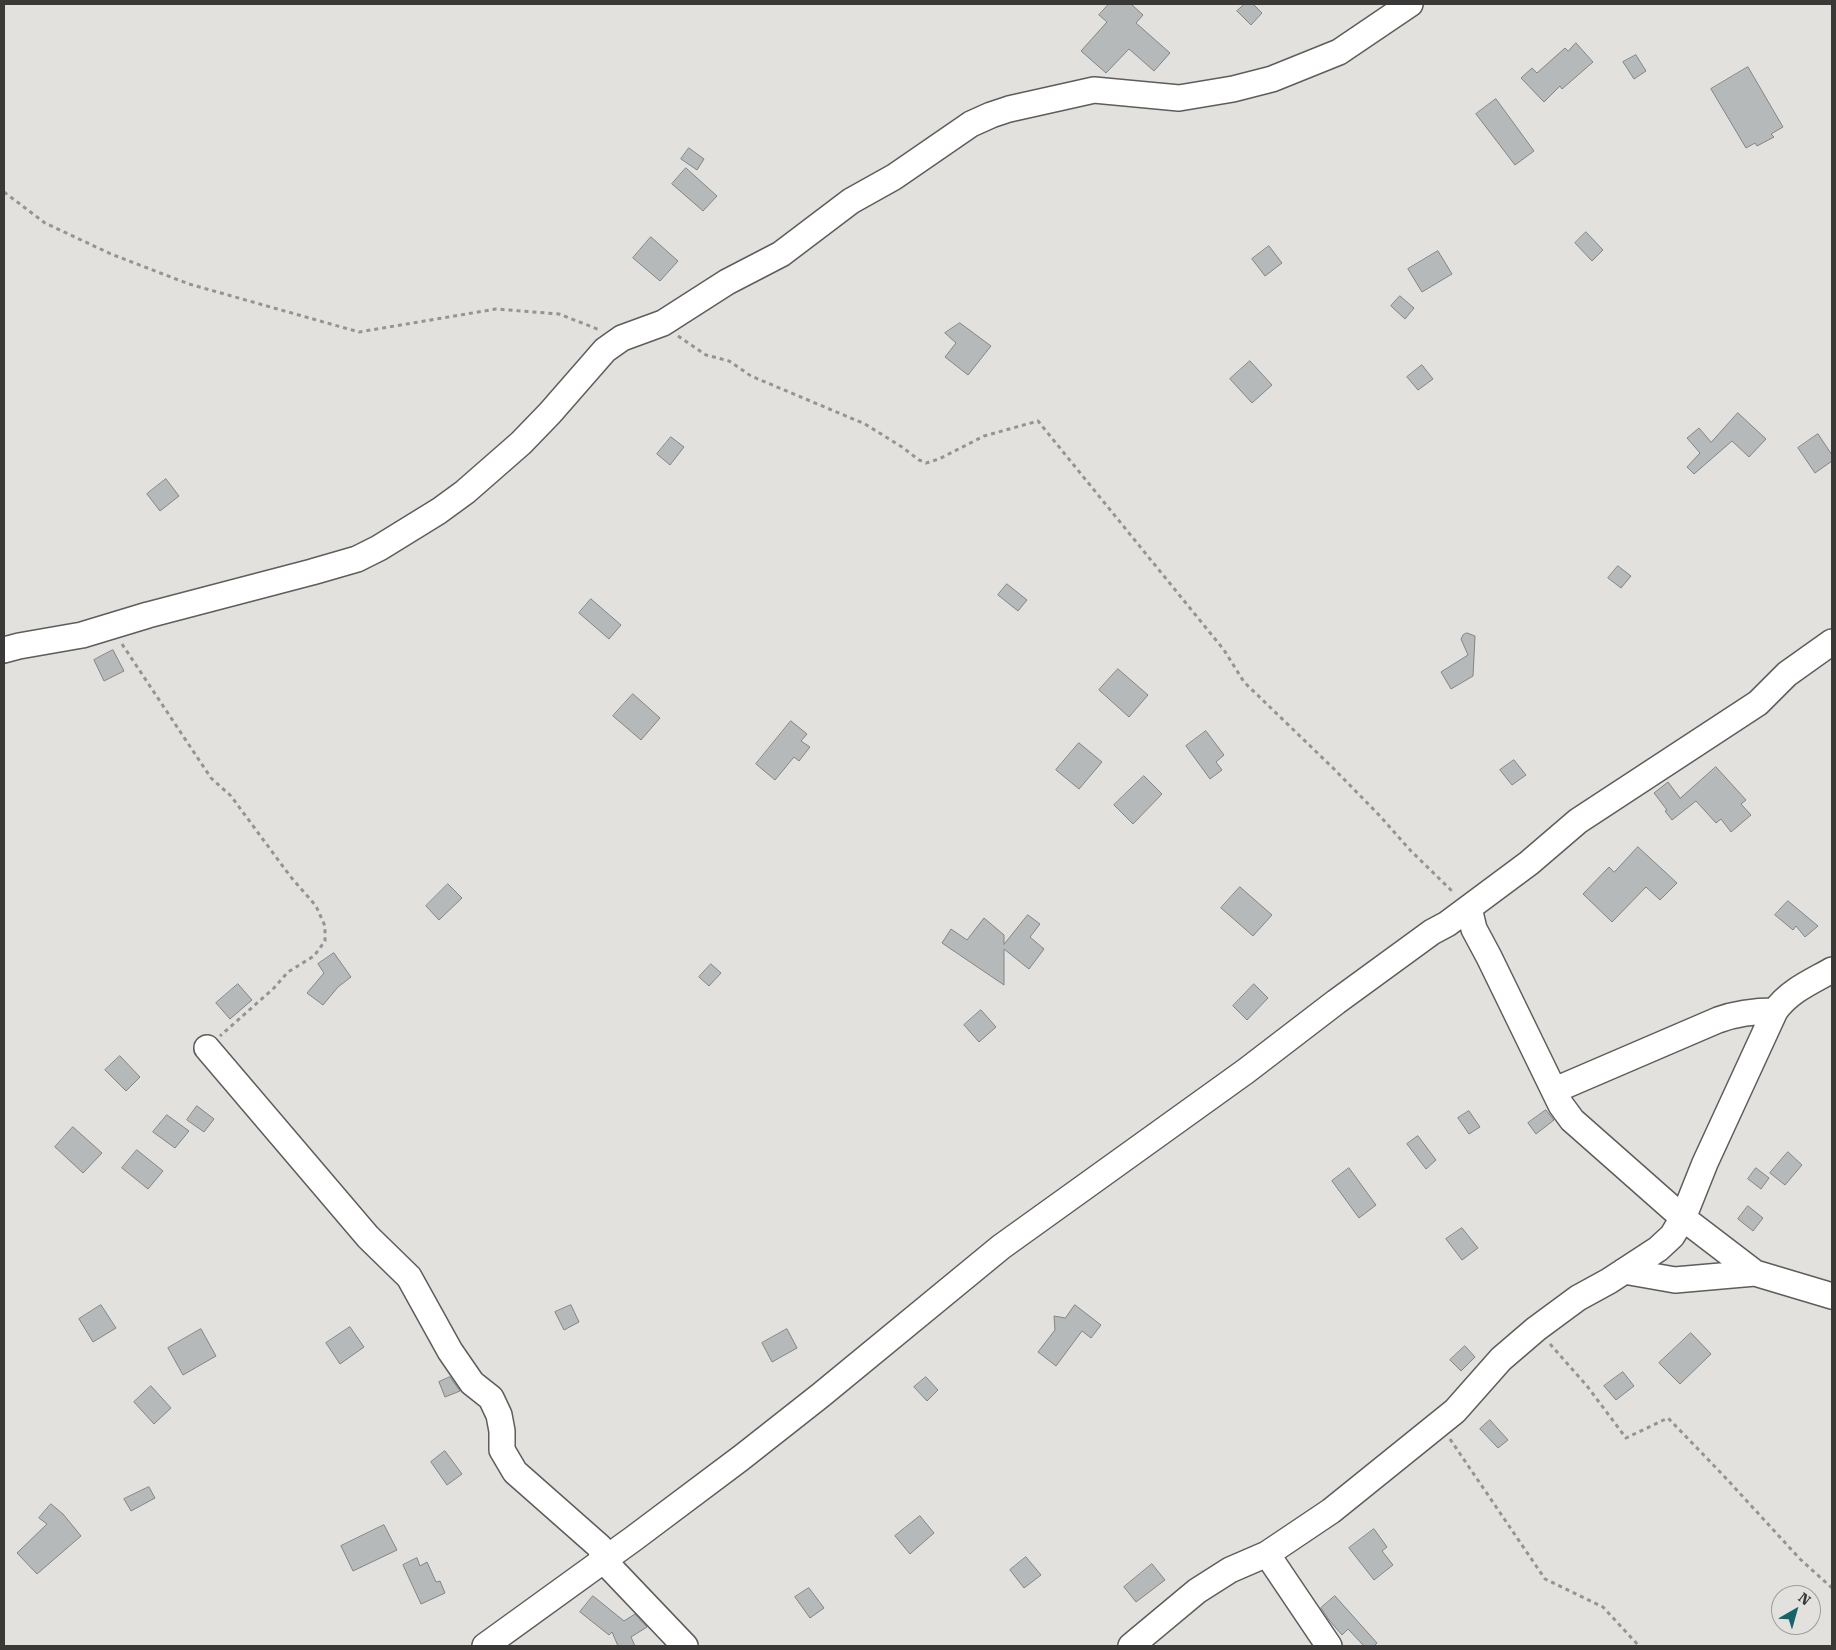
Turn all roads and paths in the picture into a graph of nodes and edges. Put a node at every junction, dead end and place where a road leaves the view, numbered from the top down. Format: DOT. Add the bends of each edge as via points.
graph roads {
  1 [pos="1410,4"];
  2 [pos="4,192"];
  3 [pos="645,330"];
  4 [pos="622,338"];
  5 [pos="111,626"];
  6 [pos="1832,642"];
  7 [pos="4,650"];
  8 [pos="1469,908"];
  9 [pos="1832,970"];
  10 [pos="1775,1011"];
  11 [pos="207,1048"];
  12 [pos="1554,1090"];
  13 [pos="1683,1218"];
  14 [pos="1624,1271"];
  15 [pos="1755,1273"];
  16 [pos="1832,1296"];
  17 [pos="1536,1328"];
  18 [pos="1440,1424"];
  19 [pos="1267,1554"];
  20 [pos="604,1560"];
  21 [pos="1832,1588"];
  22 [pos="485,1646"];
  23 [pos="685,1646"];
  24 [pos="1131,1646"];
  25 [pos="1329,1646"];
  26 [pos="1639,1646"];
  1 -- 3 [label="street" via="1339,52 1272,79 1179,98 1094,90 991,115 971,124 851,202 781,254 726,282 663,323"];
  2 -- 4 [label="path" via="46,223 110,254 189,284 359,332 496,309 559,314"];
  3 -- 4 [label="street"];
  3 -- 8 [label="path" via="678,336 706,355 729,361 751,376 865,424 926,463 984,436 1038,421 1224,650 1244,682"];
  4 -- 5 [label="street" via="605,350 522,443 465,492 379,548 357,559"];
  5 -- 7 [label="street"];
  5 -- 11 [label="path" via="211,778 231,796 316,906 325,926 325,941 314,956 288,972"];
  6 -- 8 [label="street" via="1787,674 1758,703 1578,821 1530,863"];
  8 -- 12 [label="street" via="1474,929"];
  8 -- 20 [label="street" via="1002,1247 741,1458"];
  9 -- 10 [label="street" via="1796,990"];
  10 -- 12 [label="street" via="1753,1011 1718,1020"];
  10 -- 13 [label="street"];
  11 -- 20 [label="street" via="368,1237 409,1277 450,1351 472,1383 491,1398 499,1415 502,1450 515,1472 600,1547"];
  12 -- 13 [label="street" via="1572,1120"];
  13 -- 14 [label="street" via="1672,1236"];
  13 -- 15 [label="street"];
  14 -- 15 [label="street" via="1675,1280"];
  14 -- 17 [label="street"];
  15 -- 16 [label="street"];
  17 -- 18 [label="street" via="1501,1359"];
  17 -- 21 [label="path" via="1587,1386 1626,1438 1668,1418 1800,1559"];
  18 -- 19 [label="street" via="1331,1511"];
  18 -- 26 [label="path" via="1545,1579 1603,1607"];
  19 -- 24 [label="street" via="1230,1570 1197,1592"];
  19 -- 25 [label="street"];
  20 -- 22 [label="street"];
  20 -- 23 [label="street"];
}
